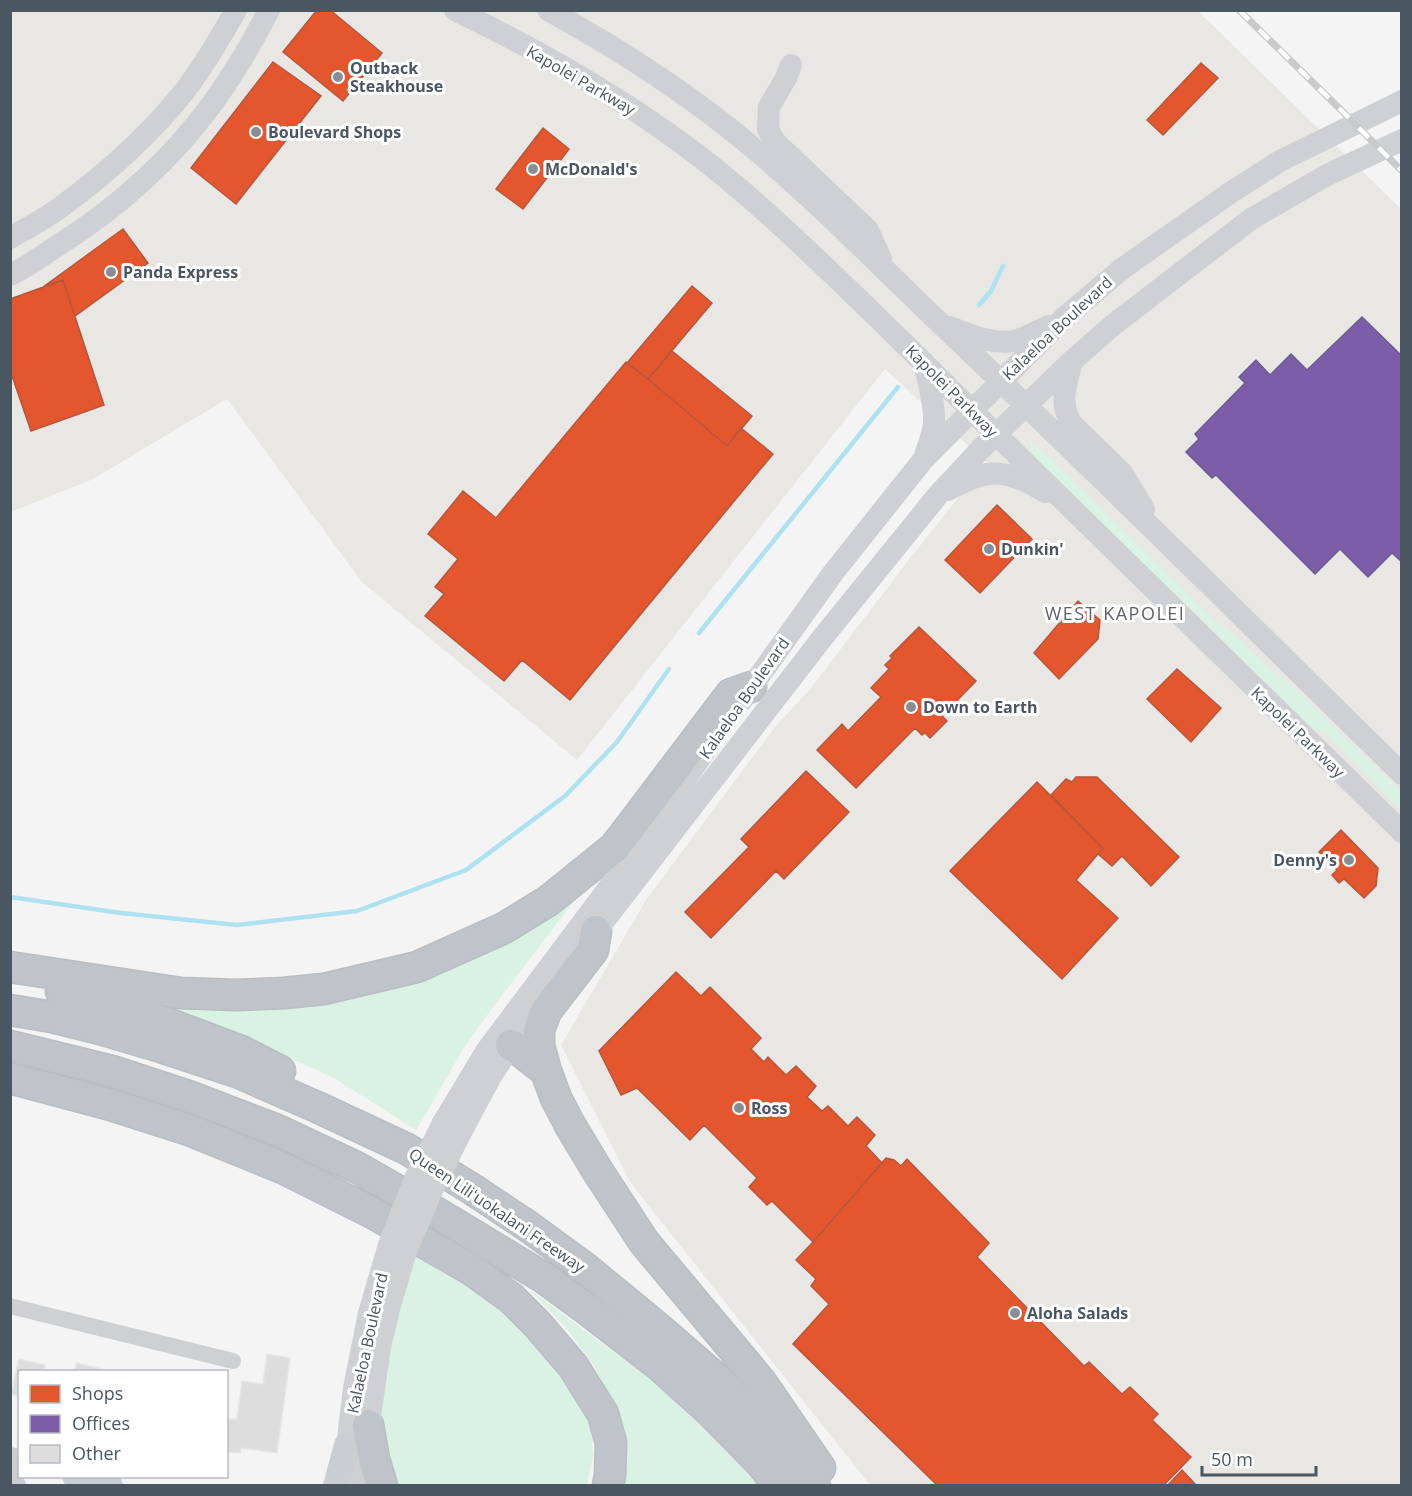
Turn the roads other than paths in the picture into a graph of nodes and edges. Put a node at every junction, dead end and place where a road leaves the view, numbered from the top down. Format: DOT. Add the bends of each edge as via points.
graph roads {
  1 [pos="236,10"];
  2 [pos="269,10"];
  3 [pos="455,10"];
  4 [pos="548,10"];
  5 [pos="791,65"];
  6 [pos="1401,101"];
  7 [pos="1401,140"];
  8 [pos="10,238"];
  9 [pos="885,269"];
  10 [pos="10,275"];
  11 [pos="1064,318"];
  12 [pos="942,325"];
  13 [pos="1072,361"];
  14 [pos="924,363"];
  15 [pos="1001,380"];
  16 [pos="1027,405"];
  17 [pos="972,410"];
  18 [pos="996,435"];
  19 [pos="923,460"];
  20 [pos="938,495"];
  21 [pos="1070,508"];
  22 [pos="1166,543"];
  23 [pos="751,687"];
  24 [pos="1401,774"];
  25 [pos="1401,832"];
  26 [pos="596,932"];
  27 [pos="10,967"];
  28 [pos="10,979"];
  29 [pos="10,1010"];
  30 [pos="511,1045"];
  31 [pos="10,1046"];
  32 [pos="546,1071"];
  33 [pos="10,1078"];
  34 [pos="451,1128"];
  35 [pos="407,1149"];
  36 [pos="397,1249"];
  37 [pos="10,1306"];
  38 [pos="233,1360"];
  39 [pos="368,1425"];
  40 [pos="347,1445"];
  41 [pos="83,1478"];
  42 [pos="110,1485"];
  43 [pos="336,1485"];
  44 [pos="342,1485"];
  45 [pos="360,1485"];
  46 [pos="382,1485"];
  47 [pos="608,1485"];
  48 [pos="779,1485"];
  49 [pos="815,1485"];
  50 [pos="832,1485"];
  1 -- 8 [label="main road" via="186,88 147,133 60,208"];
  2 -- 10 [label="main road" via="212,104 175,149 102,216"];
  3 -- 14 [label="main road, Kapolei Parkway" via="585,80 677,140 800,242"];
  4 -- 9 [label="main road" via="633,60 716,119 811,198"];
  5 -- 9 [label="main road" via="769,107 768,129 774,141 868,230"];
  6 -- 11 [label="main road, Kalaeloa Boulevard" via="1280,161 1230,193 1130,262"];
  7 -- 13 [label="main road, Kalaeloa Boulevard" via="1327,175 1251,219"];
  9 -- 12 [label="main road"];
  11 -- 12 [label="main road" via="1012,341 988,340"];
  11 -- 15 [label="main road, Kalaeloa Boulevard"];
  12 -- 15 [label="main road"];
  13 -- 16 [label="main road, Kalaeloa Boulevard"];
  13 -- 22 [label="main road" via="1064,394 1067,416 1122,473"];
  14 -- 17 [label="main road, Kapolei Parkway"];
  14 -- 19 [label="main road" via="934,423"];
  15 -- 16 [label="main road"];
  15 -- 17 [label="main road, Kalaeloa Boulevard"];
  16 -- 18 [label="main road, Kalaeloa Boulevard"];
  16 -- 22 [label="main road"];
  17 -- 18 [label="main road, Kapolei Parkway"];
  17 -- 19 [label="main road, Kalaeloa Boulevard"];
  18 -- 20 [label="main road, Kalaeloa Boulevard"];
  18 -- 21 [label="main road, Kapolei Parkway"];
  19 -- 23 [label="main road, Kalaeloa Boulevard" via="833,573"];
  20 -- 21 [label="main road" via="978,476 995,473 1033,484"];
  20 -- 26 [label="main road, Kalaeloa Boulevard" via="823,637"];
  21 -- 25 [label="main road, Kapolei Parkway"];
  22 -- 24 [label="main road"];
  23 -- 27 [label="highway" via="731,694 615,847 601,859 548,901 504,928 417,967 324,989 235,995 181,993"];
  23 -- 34 [label="main road, Kalaeloa Boulevard" via="625,866 487,1050"];
  26 -- 30 [label="main road, Kalaeloa Boulevard"];
  26 -- 32 [label="highway" via="593,950 546,1011 539,1030"];
  28 -- 35 [label="highway" via="92,999 241,1051 364,1115"];
  29 -- 35 [label="highway, Queen Liliʻuokalani Freeway" via="100,1029 237,1072"];
  30 -- 32 [label="highway"];
  30 -- 34 [label="main road, Kalaeloa Boulevard"];
  31 -- 48 [label="highway, Queen Liliʻuokalani Freeway" via="112,1071 191,1097 277,1130 358,1168 544,1278 576,1302 710,1410"];
  32 -- 50 [label="highway" via="570,1125 617,1203 644,1242 761,1382"];
  33 -- 47 [label="highway" via="189,1130 285,1169 472,1270 511,1298 573,1366 603,1414 611,1443"];
  34 -- 36 [label="main road, Kalaeloa Boulevard, bridge" via="434,1188"];
  35 -- 49 [label="highway, Queen Liliʻuokalani Freeway" via="529,1227 658,1328 719,1381"];
  36 -- 39 [label="main road, Kalaeloa Boulevard"];
  36 -- 40 [label="main road, Kalaeloa Boulevard" via="367,1324"];
  37 -- 38 [label="street"];
  39 -- 45 [label="main road, Kalaeloa Boulevard"];
  39 -- 46 [label="highway"];
  40 -- 43 [label="main road"];
  40 -- 44 [label="main road, Kalaeloa Boulevard"];
  41 -- 42 [label="main road"];
}
